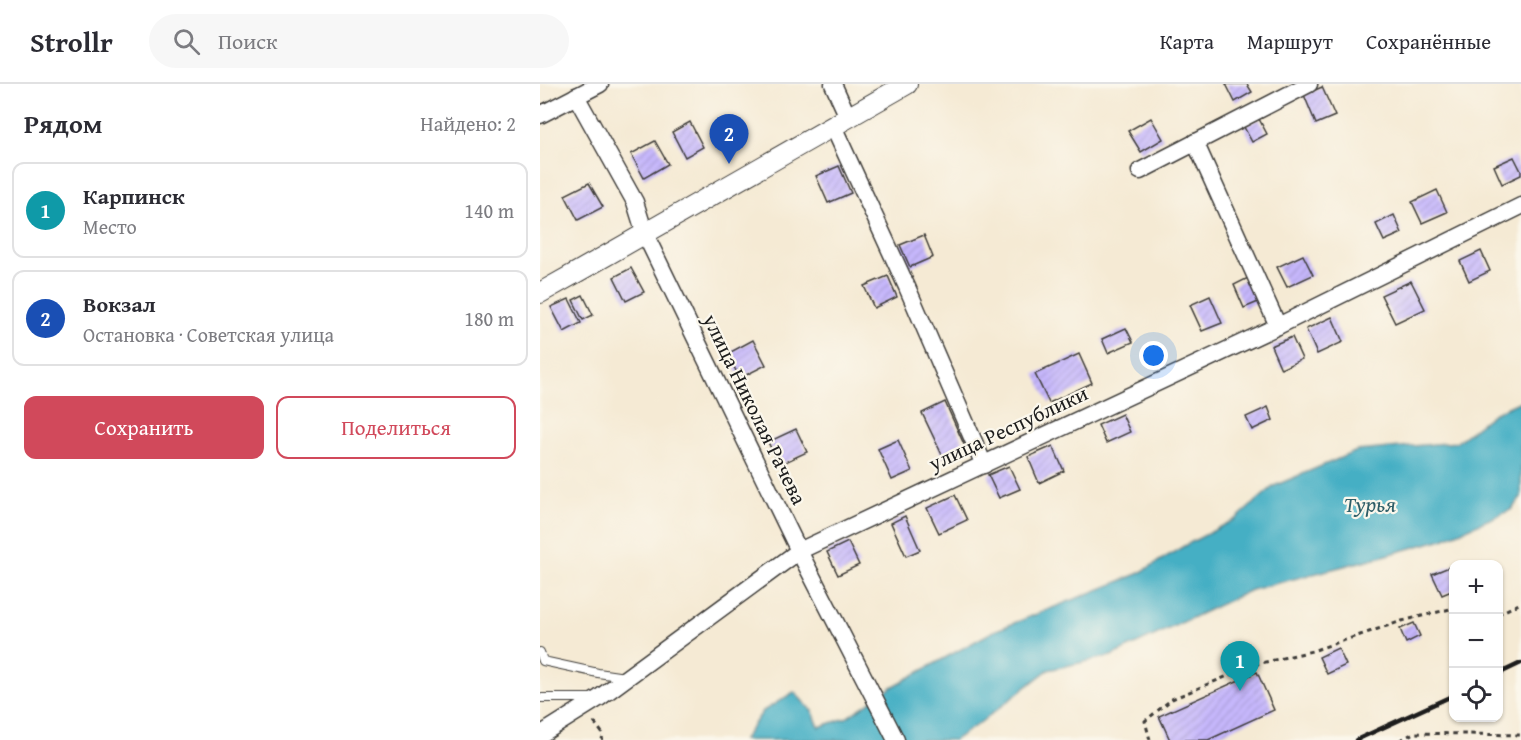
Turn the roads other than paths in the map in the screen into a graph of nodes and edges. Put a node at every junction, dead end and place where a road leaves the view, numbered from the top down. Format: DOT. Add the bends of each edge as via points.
graph roads {
  1 [pos="600,84"];
  2 [pos="833,84"];
  3 [pos="907,84"];
  4 [pos="1309,84"];
  5 [pos="576,96"];
  6 [pos="540,115"];
  7 [pos="840,121"];
  8 [pos="1195,142"];
  9 [pos="1140,171"];
  10 [pos="1521,206"];
  11 [pos="645,234"];
  12 [pos="540,293"];
  13 [pos="1278,326"];
  14 [pos="984,465"];
  15 [pos="799,551"];
  16 [pos="540,652"];
  17 [pos="626,677"];
  18 [pos="540,698"];
  19 [pos="598,698"];
  20 [pos="540,735"];
  21 [pos="896,740"];
  1 -- 5 [label="street"];
  2 -- 7 [label="street"];
  3 -- 7 [label="street"];
  4 -- 8 [label="street"];
  5 -- 6 [label="street"];
  5 -- 11 [label="street, улица Николая Рачева" via="634,202"];
  7 -- 11 [label="street"];
  7 -- 14 [label="street"];
  8 -- 9 [label="street"];
  8 -- 13 [label="street"];
  10 -- 13 [label="street, улица Республики"];
  11 -- 12 [label="street"];
  11 -- 15 [label="street, улица Николая Рачева"];
  13 -- 14 [label="street, улица Республики"];
  14 -- 15 [label="street, улица Республики"];
  15 -- 17 [label="street, улица Республики"];
  15 -- 21 [label="street, улица Николая Рачева"];
  16 -- 17 [label="lane" via="543,661"];
  17 -- 19 [label="street, улица Республики"];
  18 -- 19 [label="lane"];
  19 -- 20 [label="street, улица Республики"];
}
